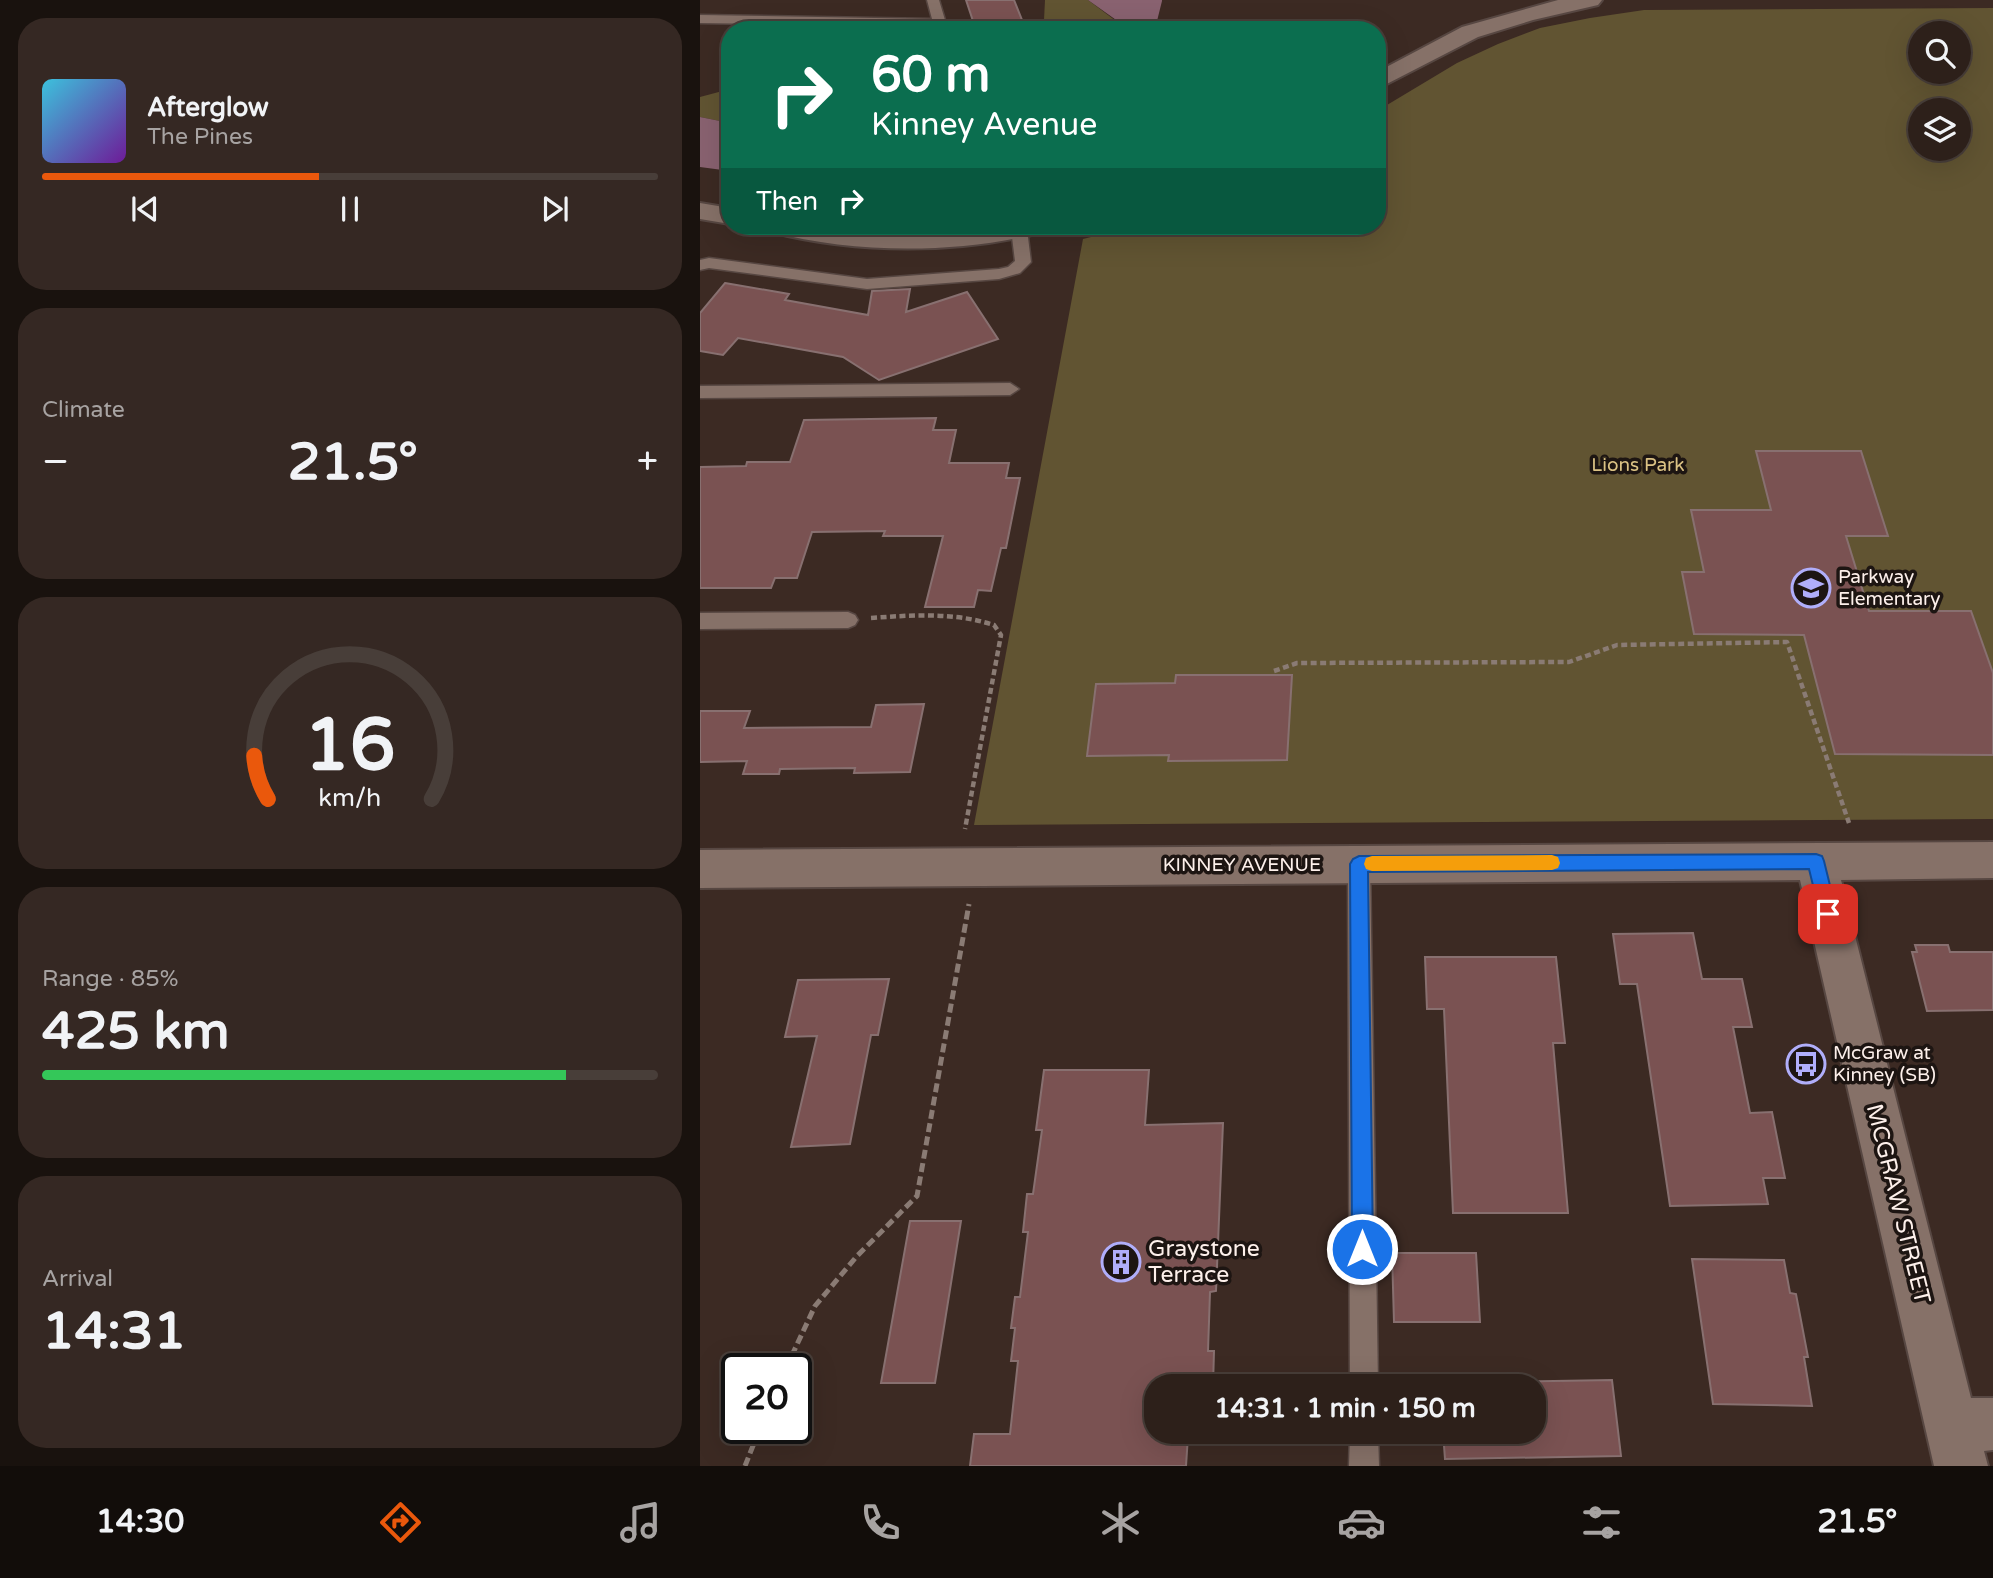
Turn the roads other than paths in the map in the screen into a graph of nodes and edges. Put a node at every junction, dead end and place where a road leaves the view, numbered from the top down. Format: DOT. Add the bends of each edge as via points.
graph roads {
  1 [pos="933,0"];
  2 [pos="1590,0"];
  3 [pos="700,19"];
  4 [pos="769,21"];
  5 [pos="939,21"];
  6 [pos="1386,77"];
  7 [pos="700,211"];
  8 [pos="721,214"];
  9 [pos="845,235"];
  10 [pos="974,235"];
  11 [pos="1025,235"];
  12 [pos="700,265"];
  13 [pos="1010,389"];
  14 [pos="700,392"];
  15 [pos="848,620"];
  16 [pos="700,621"];
  17 [pos="1993,860"];
  18 [pos="1816,861"];
  19 [pos="1359,864"];
  20 [pos="700,869"];
  21 [pos="1364,1374"];
  22 [pos="1969,1438"];
  23 [pos="1364,1444"];
  24 [pos="1364,1466"];
  1 -- 5 [label="lane"];
  2 -- 6 [label="street" via="1527,13 1469,32"];
  3 -- 4 [label="lane"];
  7 -- 8 [label="street"];
  9 -- 10 [label="street" via="912,240"];
  11 -- 12 [label="lane" via="1023,262 999,274 867,284"];
  13 -- 14 [label="lane"];
  15 -- 16 [label="lane"];
  17 -- 18 [label="street, KINNEY AVENUE"];
  18 -- 19 [label="street, KINNEY AVENUE"];
  18 -- 22 [label="street, MCGRAW STREET"];
  19 -- 20 [label="street, KINNEY AVENUE"];
  19 -- 21 [label="lane"];
  23 -- 24 [label="lane"];
}
